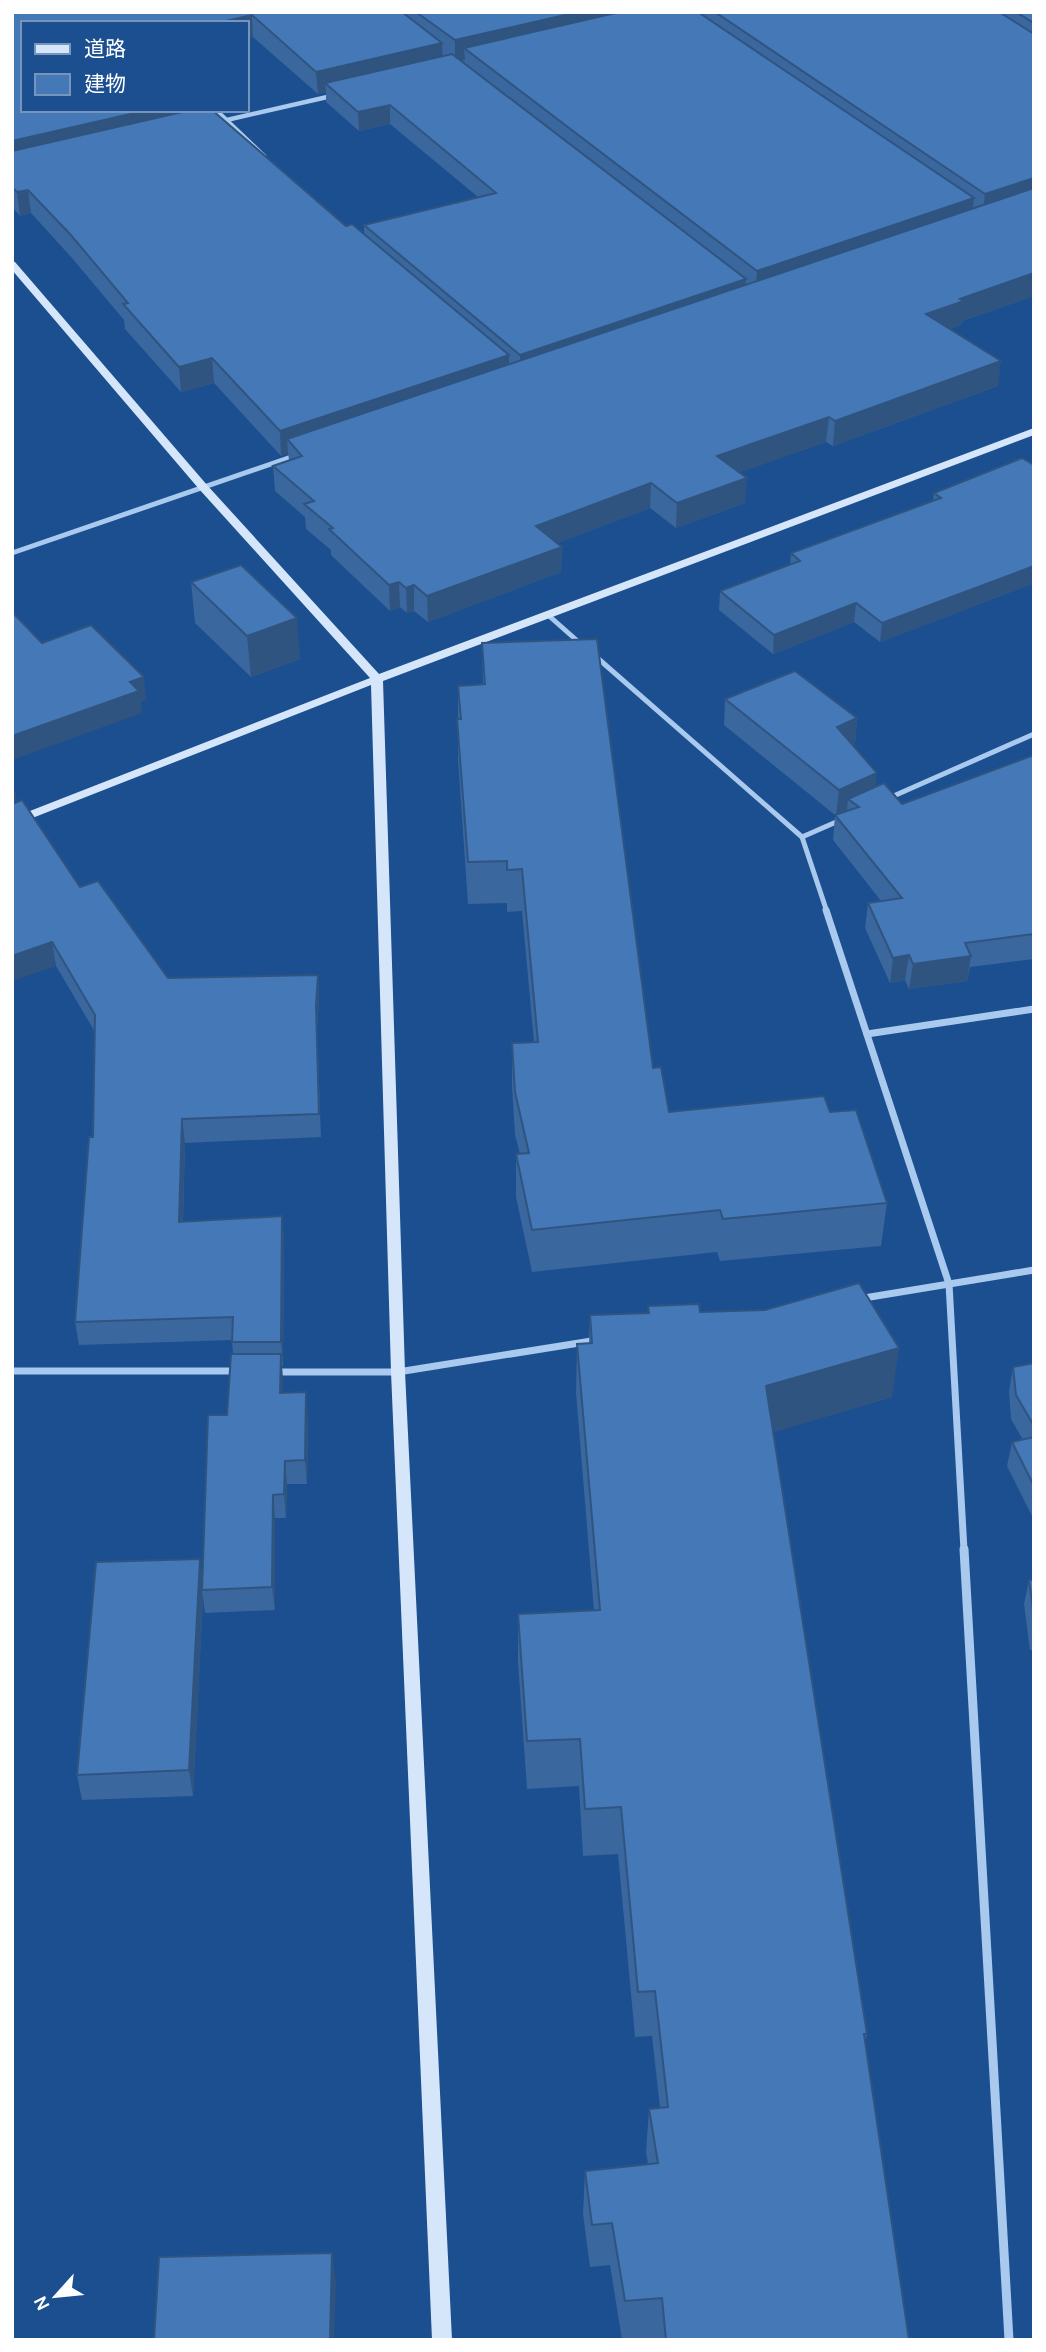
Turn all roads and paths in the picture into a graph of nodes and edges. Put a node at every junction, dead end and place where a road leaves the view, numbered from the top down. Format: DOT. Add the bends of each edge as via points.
graph roads {
  1 [pos="347,93"];
  2 [pos="218,112"];
  3 [pos="227,120"];
  4 [pos="214,123"];
  5 [pos="265,158"];
  6 [pos="12,264"];
  7 [pos="1034,431"];
  8 [pos="308,451"];
  9 [pos="203,487"];
  10 [pos="12,553"];
  11 [pos="548,615"];
  12 [pos="377,679"];
  13 [pos="1034,734"];
  14 [pos="887,799"];
  15 [pos="851,815"];
  16 [pos="12,821"];
  17 [pos="802,837"];
  18 [pos="1034,1009"];
  19 [pos="867,1034"];
  20 [pos="1034,1270"];
  21 [pos="949,1284"];
  22 [pos="853,1299"];
  23 [pos="605,1339"];
  24 [pos="12,1371"];
  25 [pos="247,1371"];
  26 [pos="261,1371"];
  27 [pos="398,1372"];
  28 [pos="442,2340"];
  29 [pos="1009,2340"];
  1 -- 3 [label="street"];
  2 -- 3 [label="street"];
  3 -- 4 [label="street"];
  3 -- 5 [label="street"];
  6 -- 9 [label="street"];
  7 -- 11 [label="street"];
  8 -- 9 [label="street"];
  9 -- 10 [label="street"];
  9 -- 12 [label="street"];
  11 -- 12 [label="street"];
  11 -- 17 [label="street"];
  12 -- 16 [label="street"];
  12 -- 27 [label="street"];
  13 -- 14 [label="street"];
  15 -- 17 [label="street"];
  17 -- 19 [label="street"];
  18 -- 19 [label="street"];
  19 -- 21 [label="street"];
  20 -- 21 [label="street"];
  21 -- 22 [label="street"];
  21 -- 29 [label="street"];
  23 -- 27 [label="street"];
  24 -- 25 [label="street"];
  26 -- 27 [label="street"];
  27 -- 28 [label="street"];
}
